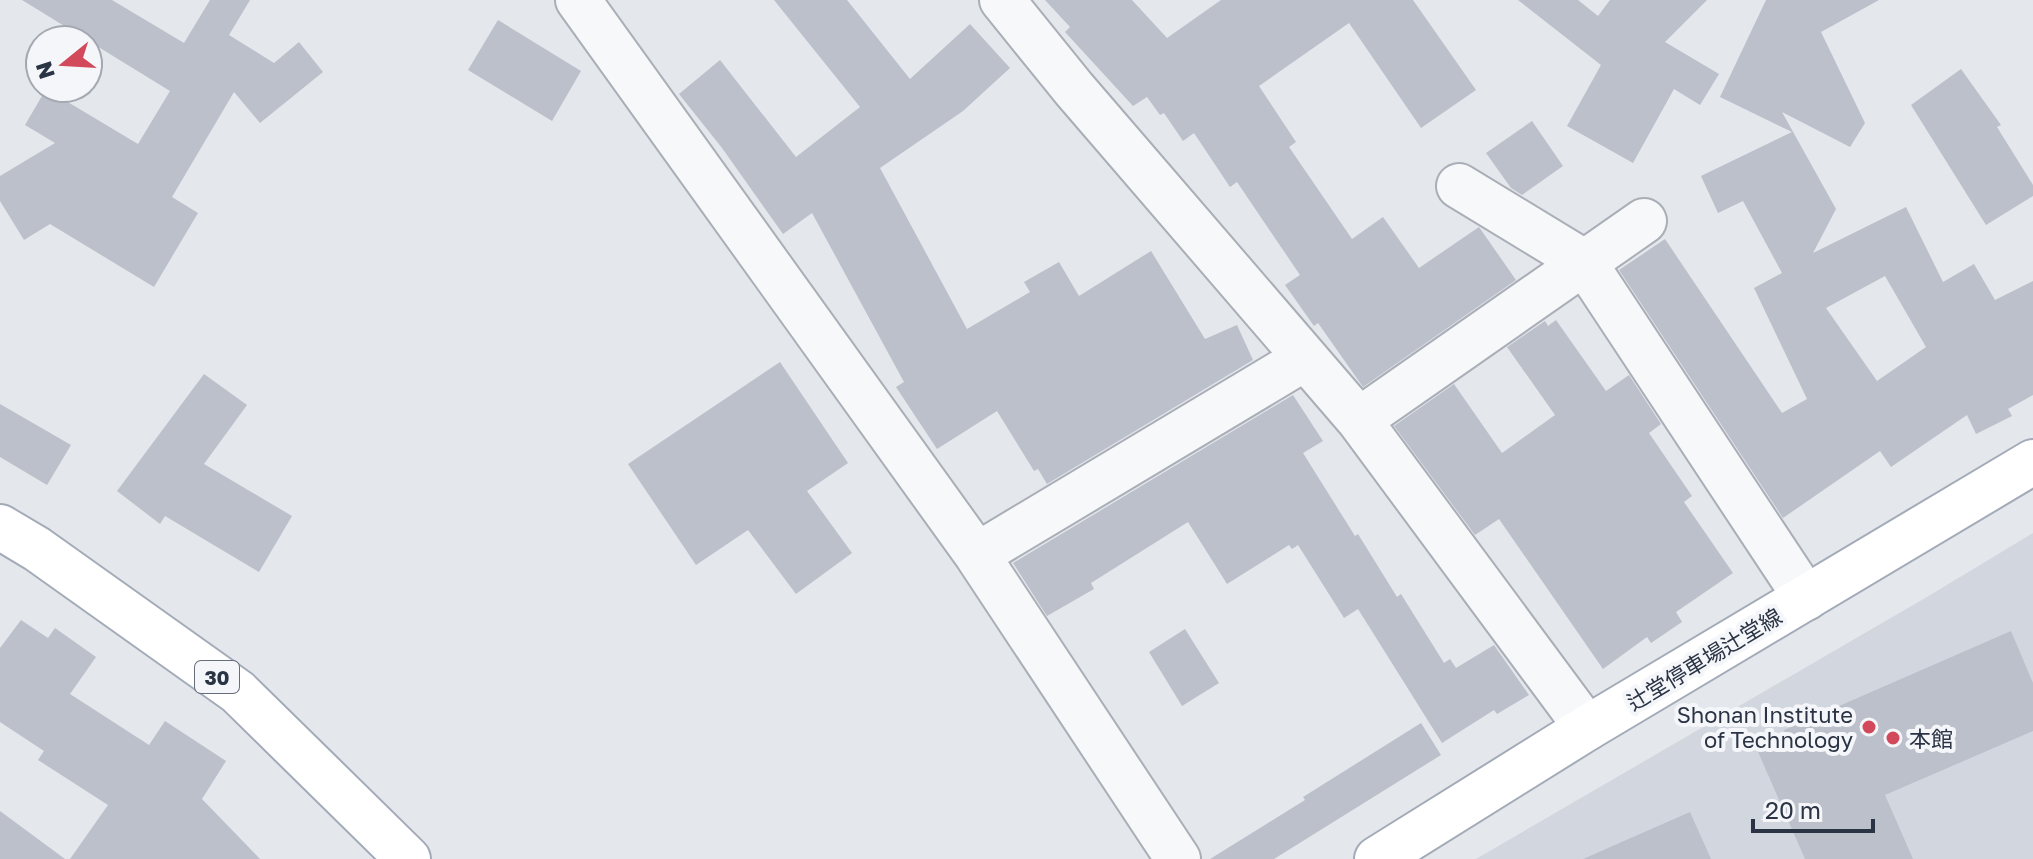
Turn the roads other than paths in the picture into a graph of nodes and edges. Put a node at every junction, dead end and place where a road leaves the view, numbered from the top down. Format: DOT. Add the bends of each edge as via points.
graph roads {
  1 [pos="578,0"];
  2 [pos="1002,0"];
  3 [pos="1459,186"];
  4 [pos="1644,221"];
  5 [pos="1584,262"];
  6 [pos="1304,359"];
  7 [pos="1359,420"];
  8 [pos="2033,462"];
  9 [pos="0,527"];
  10 [pos="977,555"];
  11 [pos="1806,598"];
  12 [pos="1587,728"];
  13 [pos="408,859"];
  14 [pos="1178,859"];
  15 [pos="1377,859"];
  1 -- 10 [label="street"];
  2 -- 6 [label="street"];
  3 -- 5 [label="street"];
  4 -- 5 [label="street"];
  5 -- 7 [label="street"];
  5 -- 11 [label="street"];
  6 -- 7 [label="street"];
  6 -- 10 [label="street"];
  7 -- 12 [label="street"];
  8 -- 11 [label="main road, 辻堂停車場辻堂線"];
  9 -- 13 [label="main road, 30" via="238,692"];
  10 -- 14 [label="street"];
  11 -- 12 [label="main road, 辻堂停車場辻堂線"];
  12 -- 15 [label="main road, 辻堂停車場辻堂線"];
}
